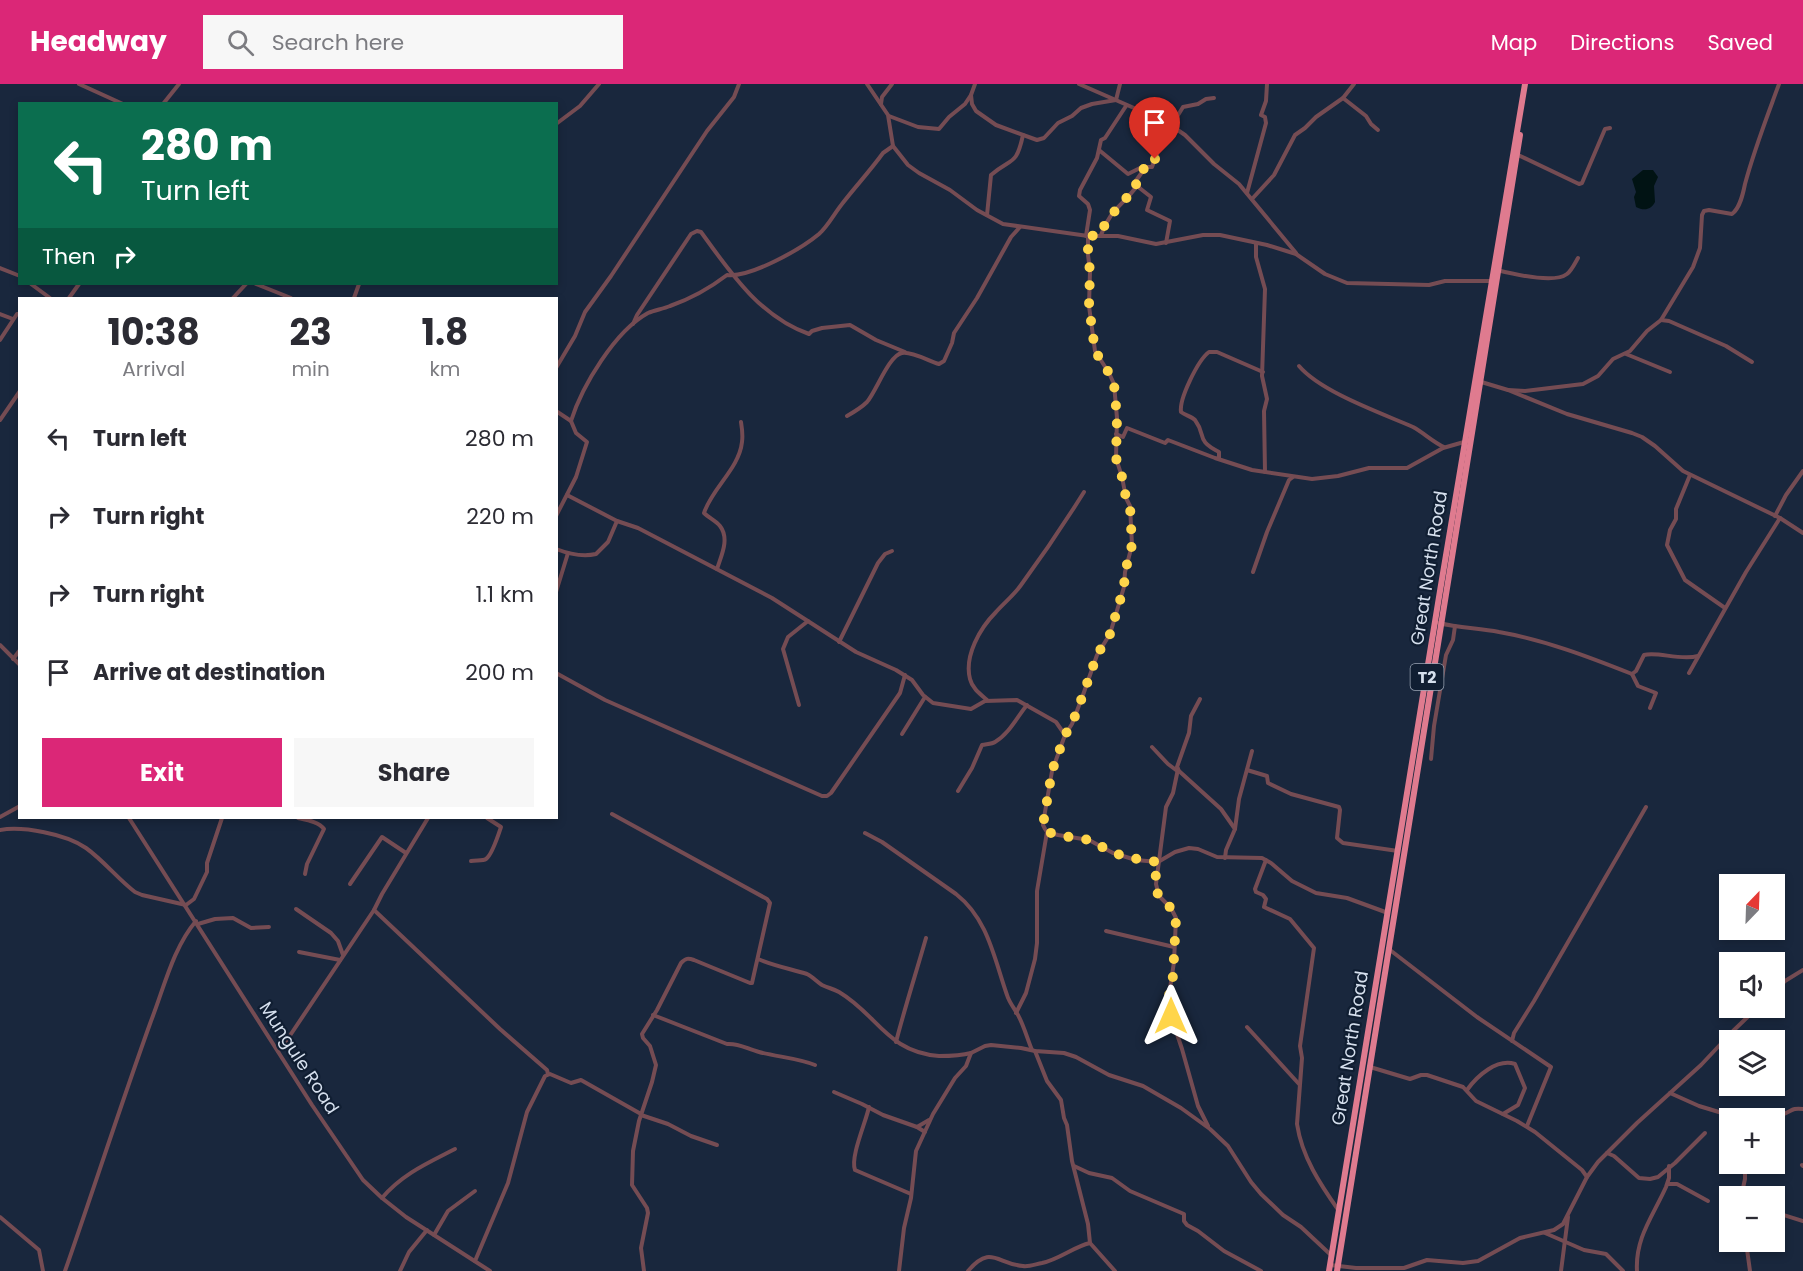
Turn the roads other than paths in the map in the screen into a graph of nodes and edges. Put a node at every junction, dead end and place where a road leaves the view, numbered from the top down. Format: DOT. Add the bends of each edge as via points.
graph roads {
  1 [pos="79,84"];
  2 [pos="179,84"];
  3 [pos="599,84"];
  4 [pos="739,84"];
  5 [pos="867,84"];
  6 [pos="892,84"];
  7 [pos="975,84"];
  8 [pos="1079,84"];
  9 [pos="1120,84"];
  10 [pos="1267,84"];
  11 [pos="1354,84"];
  12 [pos="1527,84"];
  13 [pos="1779,84"];
  14 [pos="971,95"];
  15 [pos="1214,98"];
  16 [pos="1343,98"];
  17 [pos="1116,100"];
  18 [pos="119,102"];
  19 [pos="165,102"];
  20 [pos="881,105"];
  21 [pos="1126,106"];
  22 [pos="888,115"];
  23 [pos="558,122"];
  24 [pos="1174,126"];
  25 [pos="1610,128"];
  26 [pos="1378,130"];
  27 [pos="1023,135"];
  28 [pos="893,146"];
  29 [pos="1099,150"];
  30 [pos="1515,154"];
  31 [pos="1145,167"];
  32 [pos="1137,186"];
  33 [pos="1247,193"];
  34 [pos="1251,199"];
  35 [pos="987,216"];
  36 [pos="1020,226"];
  37 [pos="1101,235"];
  38 [pos="1087,236"];
  39 [pos="1166,243"];
  40 [pos="1256,244"];
  41 [pos="1296,254"];
  42 [pos="1578,258"];
  43 [pos="0,268"];
  44 [pos="1496,270"];
  45 [pos="18,275"];
  46 [pos="733,276"];
  47 [pos="1494,282"];
  48 [pos="32,285"];
  49 [pos="245,285"];
  50 [pos="258,285"];
  51 [pos="49,297"];
  52 [pos="234,297"];
  53 [pos="288,297"];
  54 [pos="0,314"];
  55 [pos="18,314"];
  56 [pos="13,319"];
  57 [pos="1661,320"];
  58 [pos="633,324"];
  59 [pos="0,340"];
  60 [pos="905,352"];
  61 [pos="1626,354"];
  62 [pos="1752,362"];
  63 [pos="558,365"];
  64 [pos="1299,366"];
  65 [pos="1263,372"];
  66 [pos="1670,372"];
  67 [pos="1478,381"];
  68 [pos="1508,390"];
  69 [pos="18,394"];
  70 [pos="558,412"];
  71 [pos="847,416"];
  72 [pos="0,420"];
  73 [pos="572,421"];
  74 [pos="741,422"];
  75 [pos="1116,434"];
  76 [pos="1468,442"];
  77 [pos="1445,447"];
  78 [pos="1219,459"];
  79 [pos="1803,471"];
  80 [pos="1265,472"];
  81 [pos="1690,475"];
  82 [pos="1293,477"];
  83 [pos="1084,492"];
  84 [pos="567,495"];
  85 [pos="558,512"];
  86 [pos="1775,516"];
  87 [pos="1780,518"];
  88 [pos="617,521"];
  89 [pos="1803,533"];
  90 [pos="558,550"];
  91 [pos="892,551"];
  92 [pos="568,553"];
  93 [pos="717,570"];
  94 [pos="1252,572"];
  95 [pos="558,586"];
  96 [pos="1726,609"];
  97 [pos="808,621"];
  98 [pos="1439,623"];
  99 [pos="1455,626"];
  100 [pos="839,642"];
  101 [pos="0,645"];
  102 [pos="18,653"];
  103 [pos="1698,656"];
  104 [pos="14,659"];
  105 [pos="18,663"];
  106 [pos="1689,673"];
  107 [pos="558,674"];
  108 [pos="1632,674"];
  109 [pos="905,675"];
  110 [pos="925,697"];
  111 [pos="1200,699"];
  112 [pos="987,700"];
  113 [pos="799,705"];
  114 [pos="1027,705"];
  115 [pos="1650,708"];
  116 [pos="902,734"];
  117 [pos="1065,735"];
  118 [pos="1152,747"];
  119 [pos="1252,751"];
  120 [pos="1431,759"];
  121 [pos="1177,770"];
  122 [pos="1247,770"];
  123 [pos="958,791"];
  124 [pos="18,807"];
  125 [pos="1646,807"];
  126 [pos="612,814"];
  127 [pos="0,817"];
  128 [pos="130,819"];
  129 [pos="222,819"];
  130 [pos="427,819"];
  131 [pos="489,819"];
  132 [pos="315,820"];
  133 [pos="0,822"];
  134 [pos="1235,829"];
  135 [pos="0,830"];
  136 [pos="1047,832"];
  137 [pos="865,833"];
  138 [pos="1398,851"];
  139 [pos="406,853"];
  140 [pos="1226,858"];
  141 [pos="1266,860"];
  142 [pos="471,861"];
  143 [pos="1158,862"];
  144 [pos="305,874"];
  145 [pos="350,884"];
  146 [pos="186,905"];
  147 [pos="296,909"];
  148 [pos="374,910"];
  149 [pos="1391,914"];
  150 [pos="197,922"];
  151 [pos="269,927"];
  152 [pos="1106,932"];
  153 [pos="926,939"];
  154 [pos="1174,947"];
  155 [pos="1389,949"];
  156 [pos="299,952"];
  157 [pos="342,958"];
  158 [pos="758,959"];
  159 [pos="1803,970"];
  160 [pos="1785,981"];
  161 [pos="1016,1012"];
  162 [pos="653,1015"];
  163 [pos="1747,1018"];
  164 [pos="1247,1027"];
  165 [pos="1512,1041"];
  166 [pos="896,1042"];
  167 [pos="278,1051"];
  168 [pos="1033,1051"];
  169 [pos="971,1053"];
  170 [pos="815,1065"];
  171 [pos="1370,1067"];
  172 [pos="548,1074"];
  173 [pos="1299,1084"];
  174 [pos="1467,1090"];
  175 [pos="834,1092"];
  176 [pos="1671,1092"];
  177 [pos="869,1107"];
  178 [pos="1803,1108"];
  179 [pos="1719,1112"];
  180 [pos="1785,1113"];
  181 [pos="1503,1114"];
  182 [pos="641,1115"];
  183 [pos="930,1120"];
  184 [pos="1527,1126"];
  185 [pos="917,1127"];
  186 [pos="1210,1129"];
  187 [pos="925,1132"];
  188 [pos="1705,1133"];
  189 [pos="717,1145"];
  190 [pos="455,1149"];
  191 [pos="1607,1153"];
  192 [pos="1074,1166"];
  193 [pos="1669,1166"];
  194 [pos="1587,1177"];
  195 [pos="1667,1185"];
  196 [pos="475,1191"];
  197 [pos="911,1194"];
  198 [pos="382,1198"];
  199 [pos="1708,1201"];
  200 [pos="1339,1212"];
  201 [pos="1803,1214"];
  202 [pos="1785,1215"];
  203 [pos="0,1217"];
  204 [pos="1568,1217"];
  205 [pos="1792,1217"];
  206 [pos="1803,1221"];
  207 [pos="427,1230"];
  208 [pos="1543,1232"];
  209 [pos="434,1235"];
  210 [pos="1566,1241"];
  211 [pos="1090,1243"];
  212 [pos="1747,1252"];
  213 [pos="1332,1256"];
  214 [pos="475,1261"];
  215 [pos="1330,1268"];
  216 [pos="1338,1269"];
  217 [pos="43,1271"];
  218 [pos="65,1271"];
  219 [pos="400,1271"];
  220 [pos="490,1271"];
  221 [pos="644,1271"];
  222 [pos="899,1271"];
  223 [pos="968,1271"];
  224 [pos="1115,1271"];
  225 [pos="1261,1271"];
  226 [pos="1561,1271"];
  227 [pos="1623,1271"];
  228 [pos="1637,1271"];
  229 [pos="1750,1271"];
  1 -- 18 [label="street"];
  2 -- 19 [label="street"];
  3 -- 23 [label="street" via="580,106"];
  4 -- 63 [label="street" via="734,98 707,131 585,312"];
  5 -- 20 [label="street"];
  6 -- 20 [label="street"];
  7 -- 14 [label="street"];
  8 -- 17 [label="street"];
  9 -- 17 [label="street"];
  10 -- 33 [label="street" via="1261,115 1266,123"];
  11 -- 16 [label="street"];
  12 -- 30 [label="highway, Great North Road / T2"];
  13 -- 57 [label="street" via="1736,210 1732,214 1704,211 1700,248 1693,267"];
  14 -- 22 [label="street" via="939,129 918,127"];
  14 -- 27 [label="street" via="973,107 990,122"];
  15 -- 24 [label="street" via="1183,106"];
  16 -- 26 [label="street"];
  16 -- 34 [label="street" via="1295,135 1274,175"];
  17 -- 21 [label="street"];
  17 -- 27 [label="street" via="1081,108 1040,139"];
  20 -- 22 [label="street"];
  21 -- 24 [label="street"];
  21 -- 29 [label="street" via="1101,140"];
  22 -- 28 [label="street"];
  24 -- 31 [label="street" via="1152,167"];
  24 -- 33 [label="street"];
  25 -- 30 [label="street" via="1605,129 1579,184"];
  27 -- 35 [label="street" via="1015,160 991,175"];
  28 -- 35 [label="street" via="918,173"];
  28 -- 46 [label="street" via="883,153 820,232 781,258"];
  29 -- 31 [label="street" via="1128,174"];
  29 -- 38 [label="street" via="1079,194 1090,210"];
  30 -- 44 [label="highway, Great North Road / T2"];
  31 -- 32 [label="street" via="1135,182"];
  32 -- 37 [label="street" via="1106,221"];
  32 -- 39 [label="street" via="1150,197 1147,210 1170,221"];
  33 -- 34 [label="street"];
  34 -- 41 [label="street"];
  35 -- 36 [label="street" via="1003,224"];
  36 -- 38 [label="street"];
  36 -- 60 [label="street" via="954,333 944,361 939,364"];
  37 -- 38 [label="street"];
  37 -- 39 [label="street"];
  38 -- 75 [label="street" via="1095,351 1114,384"];
  39 -- 40 [label="street" via="1214,235"];
  40 -- 41 [label="street"];
  40 -- 65 [label="street" via="1265,289"];
  41 -- 47 [label="street" via="1325,274 1347,283"];
  42 -- 44 [label="street" via="1568,273 1560,276 1537,278"];
  43 -- 45 [label="street"];
  44 -- 47 [label="highway, Great North Road / T2"];
  46 -- 58 [label="street" via="727,275"];
  46 -- 58 [label="street" via="701,232 693,231"];
  46 -- 60 [label="street" via="753,299 795,329 809,334 850,326"];
  47 -- 67 [label="highway, Great North Road / T2"];
  48 -- 51 [label="street"];
  49 -- 52 [label="street"];
  50 -- 53 [label="street"];
  54 -- 56 [label="street"];
  55 -- 56 [label="street"];
  56 -- 59 [label="street"];
  57 -- 61 [label="street"];
  57 -- 62 [label="street" via="1726,346"];
  58 -- 73 [label="street" via="607,352"];
  60 -- 71 [label="street" via="895,357 866,404"];
  61 -- 66 [label="street"];
  61 -- 68 [label="street" via="1613,358 1603,371 1583,384"];
  64 -- 77 [label="street" via="1319,382"];
  65 -- 78 [label="street" via="1209,352 1187,388 1181,412 1195,420 1204,443 1219,452"];
  65 -- 80 [label="street" via="1267,399"];
  67 -- 68 [label="street"];
  67 -- 76 [label="highway, Great North Road / T2"];
  68 -- 81 [label="street" via="1562,413 1632,432"];
  69 -- 72 [label="street"];
  70 -- 73 [label="street"];
  73 -- 84 [label="street" via="574,430 587,445"];
  74 -- 93 [label="street" via="738,456 704,513 722,530 725,545"];
  75 -- 78 [label="street" via="1123,437 1127,428"];
  75 -- 117 [label="street" via="1117,463 1131,509 1132,545 1110,634 1097,655"];
  76 -- 77 [label="street"];
  76 -- 98 [label="highway, Great North Road / T2"];
  77 -- 82 [label="street" via="1407,468 1369,468 1316,479"];
  78 -- 80 [label="street"];
  79 -- 86 [label="street"];
  80 -- 82 [label="street"];
  81 -- 86 [label="street"];
  81 -- 96 [label="street" via="1667,545 1685,580"];
  82 -- 94 [label="street"];
  83 -- 112 [label="street" via="1055,538 1016,592 994,613 975,643 969,678"];
  84 -- 85 [label="street"];
  84 -- 88 [label="street"];
  86 -- 87 [label="street"];
  87 -- 89 [label="street"];
  87 -- 96 [label="street"];
  88 -- 92 [label="street" via="608,542 596,554"];
  88 -- 93 [label="street"];
  90 -- 92 [label="street"];
  91 -- 100 [label="street" via="878,563"];
  92 -- 95 [label="street"];
  93 -- 97 [label="street"];
  96 -- 103 [label="street"];
  97 -- 100 [label="street"];
  97 -- 113 [label="street" via="788,638 783,649"];
  98 -- 99 [label="street"];
  98 -- 138 [label="highway, Great North Road / T2"];
  98 -- 149 [label="highway, Great North Road / T2"];
  99 -- 108 [label="street" via="1529,639"];
  99 -- 120 [label="street" via="1446,656"];
  100 -- 109 [label="street"];
  101 -- 104 [label="street"];
  102 -- 104 [label="street"];
  103 -- 106 [label="street"];
  103 -- 108 [label="street" via="1681,658 1651,653 1644,656"];
  104 -- 105 [label="street"];
  107 -- 109 [label="street" via="626,711 822,796 831,793 869,739 900,693"];
  108 -- 115 [label="street" via="1638,686 1656,693"];
  109 -- 110 [label="street"];
  110 -- 112 [label="street" via="937,704 971,709"];
  110 -- 116 [label="street"];
  111 -- 121 [label="street" via="1191,716"];
  112 -- 114 [label="street" via="1017,700"];
  114 -- 117 [label="street" via="1056,722"];
  114 -- 123 [label="street" via="1000,738 982,745"];
  117 -- 136 [label="street" via="1050,777 1043,825"];
  118 -- 121 [label="street"];
  119 -- 122 [label="street"];
  121 -- 134 [label="street" via="1221,809"];
  121 -- 143 [label="street" via="1166,807"];
  122 -- 134 [label="street"];
  122 -- 138 [label="street" via="1267,776 1268,783 1291,794 1338,806 1337,838 1343,843"];
  124 -- 127 [label="street"];
  125 -- 165 [label="street"];
  126 -- 158 [label="street" via="770,900"];
  128 -- 146 [label="street, Mungule Road"];
  129 -- 146 [label="street" via="207,872 194,899"];
  130 -- 139 [label="street"];
  131 -- 142 [label="street" via="501,826 500,832 486,860"];
  132 -- 144 [label="street" via="324,830"];
  133 -- 135 [label="street"];
  134 -- 140 [label="street"];
  135 -- 146 [label="street" via="47,833 80,844 135,892"];
  136 -- 143 [label="street" via="1089,840 1125,857"];
  136 -- 161 [label="street" via="1036,891 1035,958 1026,993"];
  137 -- 161 [label="street" via="966,902 984,926"];
  138 -- 149 [label="highway, Great North Road / T2"];
  139 -- 145 [label="street" via="382,837"];
  139 -- 148 [label="street"];
  140 -- 141 [label="street"];
  140 -- 143 [label="street" via="1189,848"];
  141 -- 149 [label="street" via="1310,891 1347,898"];
  141 -- 173 [label="street" via="1255,889 1266,898 1264,907 1290,919 1314,948 1300,1046"];
  143 -- 154 [label="street" via="1156,889 1176,918"];
  146 -- 150 [label="street, Mungule Road"];
  147 -- 157 [label="street" via="331,933"];
  148 -- 157 [label="street"];
  148 -- 172 [label="street"];
  149 -- 155 [label="highway, Great North Road / T2"];
  149 -- 200 [label="highway, Great North Road / T2"];
  150 -- 151 [label="street" via="233,918 251,928"];
  150 -- 167 [label="street, Mungule Road"];
  150 -- 218 [label="street" via="189,929 175,958"];
  152 -- 154 [label="street"];
  153 -- 166 [label="street"];
  154 -- 186 [label="street" via="1169,995 1172,1019 1198,1106"];
  155 -- 165 [label="street"];
  155 -- 171 [label="highway, Great North Road / T2"];
  156 -- 157 [label="street"];
  157 -- 167 [label="street"];
  158 -- 162 [label="street" via="750,983 685,959"];
  158 -- 166 [label="street" via="812,976 842,994"];
  159 -- 160 [label="street"];
  161 -- 168 [label="street"];
  162 -- 170 [label="street" via="727,1044"];
  162 -- 182 [label="street" via="642,1034 656,1065"];
  163 -- 176 [label="street"];
  164 -- 173 [label="street"];
  165 -- 184 [label="street" via="1551,1067"];
  166 -- 169 [label="street" via="933,1055"];
  167 -- 198 [label="street, Mungule Road" via="348,1160"];
  168 -- 169 [label="street" via="991,1045"];
  168 -- 186 [label="street" via="1076,1057 1109,1075 1143,1086"];
  168 -- 192 [label="street" via="1061,1100"];
  169 -- 183 [label="street"];
  171 -- 174 [label="street" via="1410,1079 1427,1075"];
  171 -- 216 [label="highway, Great North Road / T2"];
  172 -- 182 [label="street" via="571,1083 581,1080"];
  172 -- 214 [label="street" via="529,1106 508,1183"];
  173 -- 200 [label="street" via="1297,1124 1302,1145"];
  174 -- 181 [label="street" via="1476,1101"];
  174 -- 181 [label="street" via="1478,1076 1499,1064 1515,1064 1526,1088 1518,1105"];
  175 -- 177 [label="street"];
  176 -- 179 [label="street"];
  176 -- 191 [label="street"];
  177 -- 185 [label="street"];
  177 -- 197 [label="street" via="853,1167"];
  178 -- 180 [label="street"];
  181 -- 184 [label="street"];
  182 -- 189 [label="street"];
  182 -- 221 [label="street" via="633,1151 632,1185 648,1213 641,1248"];
  183 -- 185 [label="street"];
  183 -- 187 [label="street"];
  184 -- 194 [label="street"];
  185 -- 187 [label="street"];
  186 -- 213 [label="street" via="1228,1146 1262,1194"];
  187 -- 197 [label="street" via="914,1157"];
  188 -- 193 [label="street"];
  190 -- 198 [label="street" via="403,1176"];
  191 -- 193 [label="street" via="1643,1180 1658,1177"];
  191 -- 194 [label="street"];
  192 -- 211 [label="street"];
  192 -- 225 [label="street" via="1112,1178 1130,1191 1184,1214 1187,1225"];
  193 -- 195 [label="street"];
  194 -- 204 [label="street"];
  195 -- 199 [label="street" via="1677,1184"];
  195 -- 228 [label="street" via="1640,1240"];
  196 -- 209 [label="street" via="448,1210"];
  197 -- 222 [label="street"];
  198 -- 207 [label="street, Mungule Road"];
  200 -- 213 [label="highway, Great North Road / T2"];
  201 -- 205 [label="street"];
  202 -- 205 [label="street"];
  203 -- 217 [label="street" via="39,1250"];
  204 -- 208 [label="street" via="1559,1228"];
  204 -- 210 [label="street"];
  205 -- 206 [label="street"];
  207 -- 209 [label="street, Mungule Road"];
  207 -- 219 [label="street"];
  208 -- 210 [label="street"];
  208 -- 216 [label="street" via="1520,1238 1471,1263 1434,1259 1404,1268"];
  209 -- 214 [label="street, Mungule Road"];
  210 -- 226 [label="street"];
  210 -- 227 [label="street" via="1606,1254"];
  211 -- 223 [label="street" via="1056,1259 1023,1266 998,1258 980,1259"];
  211 -- 224 [label="street"];
  212 -- 229 [label="street"];
  213 -- 215 [label="highway, Great North Road / T2"];
  214 -- 220 [label="street, Mungule Road"];
  215 -- 216 [label="street"];
}
